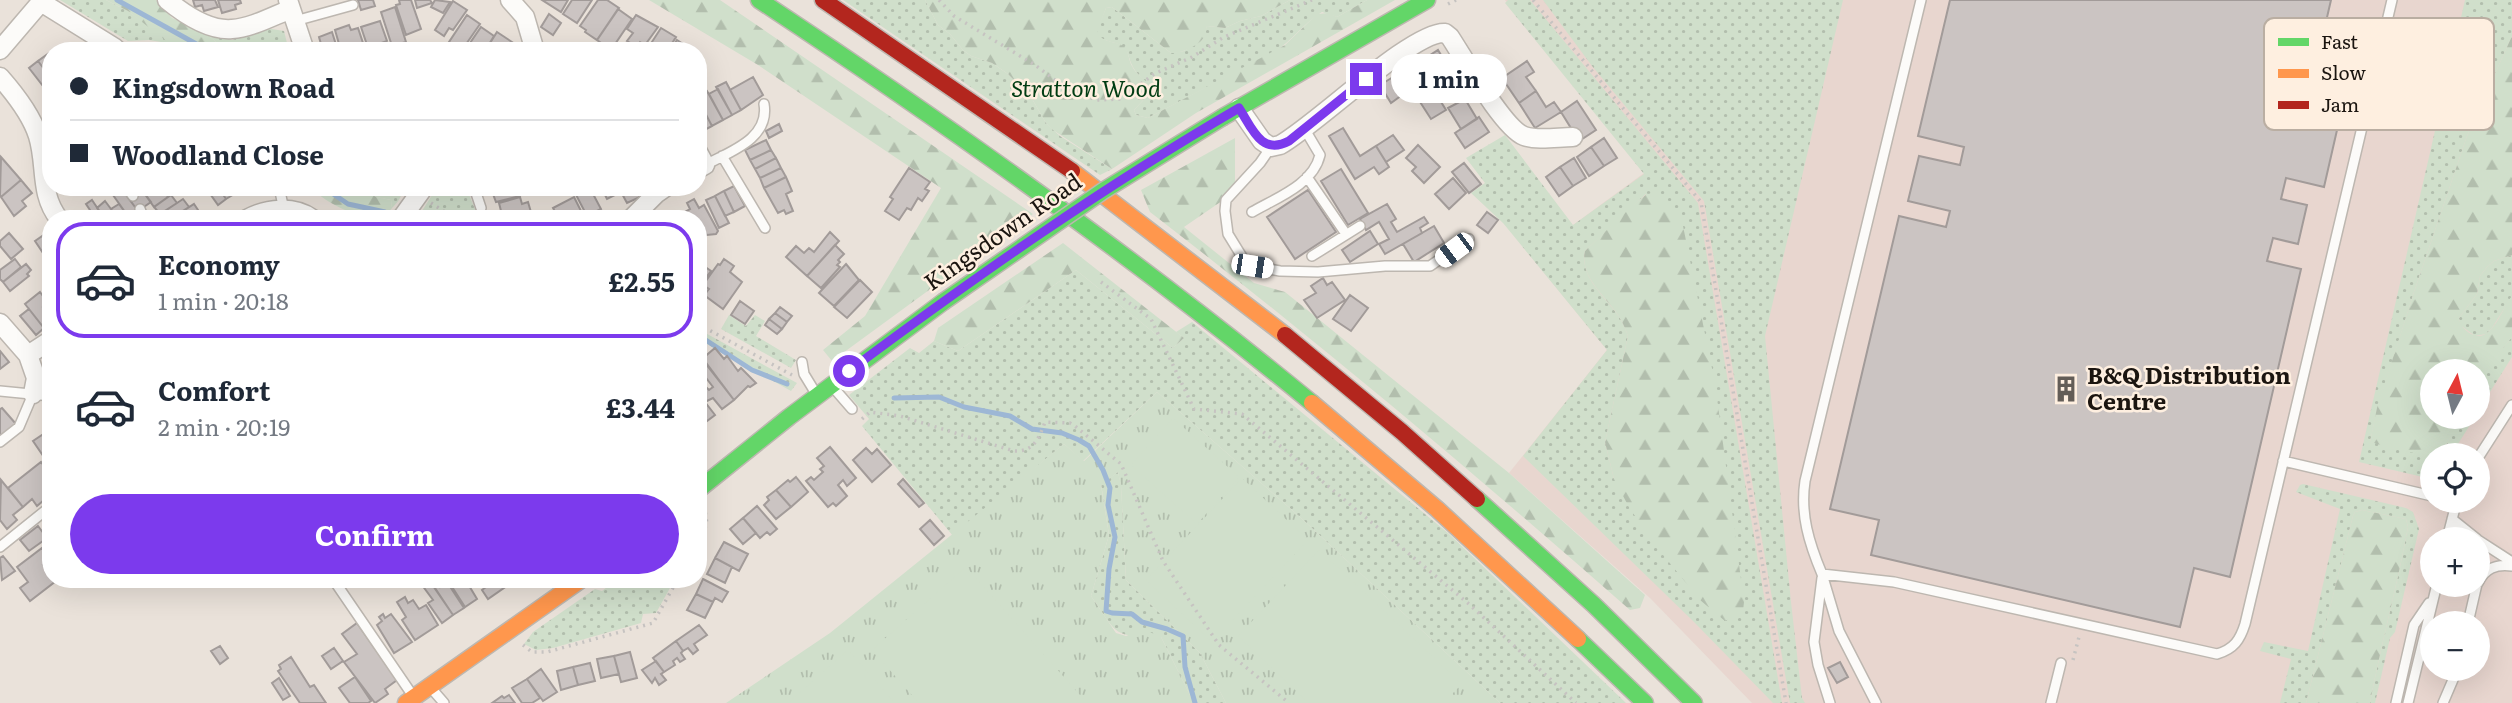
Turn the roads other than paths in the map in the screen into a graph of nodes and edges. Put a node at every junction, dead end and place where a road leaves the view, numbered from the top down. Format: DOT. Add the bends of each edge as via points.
graph roads {
  1 [pos="167,0"];
  2 [pos="510,0"];
  3 [pos="759,0"];
  4 [pos="823,0"];
  5 [pos="1427,0"];
  6 [pos="1922,0"];
  7 [pos="2392,0"];
  8 [pos="40,1"];
  9 [pos="353,5"];
  10 [pos="291,10"];
  11 [pos="2388,18"];
  12 [pos="105,42"];
  13 [pos="302,42"];
  14 [pos="532,42"];
  15 [pos="0,50"];
  16 [pos="0,77"];
  17 [pos="764,104"];
  18 [pos="1239,108"];
  19 [pos="1304,128"];
  20 [pos="2362,130"];
  21 [pos="1573,137"];
  22 [pos="1271,147"];
  23 [pos="42,150"];
  24 [pos="722,156"];
  25 [pos="707,160"];
  26 [pos="1307,177"];
  27 [pos="281,196"];
  28 [pos="477,196"];
  29 [pos="654,196"];
  30 [pos="481,208"];
  31 [pos="284,209"];
  32 [pos="274,210"];
  33 [pos="289,210"];
  34 [pos="640,210"];
  35 [pos="1252,212"];
  36 [pos="1360,226"];
  37 [pos="765,228"];
  38 [pos="1346,234"];
  39 [pos="1469,239"];
  40 [pos="1312,256"];
  41 [pos="0,323"];
  42 [pos="42,346"];
  43 [pos="28,355"];
  44 [pos="802,362"];
  45 [pos="820,388"];
  46 [pos="0,391"];
  47 [pos="42,395"];
  48 [pos="2512,405"];
  49 [pos="852,409"];
  50 [pos="0,442"];
  51 [pos="2488,443"];
  52 [pos="2284,461"];
  53 [pos="707,482"];
  54 [pos="2420,493"];
  55 [pos="42,513"];
  56 [pos="2453,513"];
  57 [pos="2452,519"];
  58 [pos="2450,527"];
  59 [pos="2462,527"];
  60 [pos="0,547"];
  61 [pos="2490,549"];
  62 [pos="2512,564"];
  63 [pos="2490,568"];
  64 [pos="1822,574"];
  65 [pos="338,588"];
  66 [pos="569,588"];
  67 [pos="2431,597"];
  68 [pos="2433,597"];
  69 [pos="2061,663"];
  70 [pos="2452,681"];
  71 [pos="430,686"];
  72 [pos="410,700"];
  73 [pos="444,703"];
  74 [pos="1645,703"];
  75 [pos="1694,703"];
  76 [pos="1830,703"];
  77 [pos="1876,703"];
  78 [pos="2051,703"];
  79 [pos="2396,703"];
  80 [pos="2408,703"];
  81 [pos="2443,703"];
  1 -- 10 [label="street" via="190,17 225,29"];
  2 -- 14 [label="street" via="525,17"];
  3 -- 74 [label="main road" via="1038,190 1219,327 1480,548"];
  4 -- 75 [label="main road" via="1065,166 1259,314 1402,432 1594,605"];
  5 -- 18 [label="main road, Kingsdown Road"];
  6 -- 64 [label="lane" via="1805,481 1805,526"];
  7 -- 11 [label="lane"];
  8 -- 12 [label="street"];
  8 -- 15 [label="street"];
  9 -- 10 [label="lane"];
  10 -- 13 [label="street"];
  16 -- 23 [label="street" via="18,99"];
  17 -- 24 [label="lane" via="760,129"];
  18 -- 22 [label="street"];
  18 -- 45 [label="main road, Kingsdown Road, bridge" via="1113,185"];
  19 -- 21 [label="street" via="1384,65 1440,33 1450,37 1497,109 1522,135"];
  19 -- 22 [label="street"];
  19 -- 26 [label="lane" via="1320,155"];
  20 -- 52 [label="lane"];
  22 -- 39 [label="lane" via="1226,200 1228,234 1252,266 1318,272 1430,266"];
  24 -- 25 [label="lane"];
  24 -- 37 [label="lane"];
  26 -- 35 [label="lane"];
  26 -- 38 [label="lane"];
  27 -- 31 [label="lane"];
  28 -- 30 [label="lane"];
  29 -- 34 [label="street"];
  31 -- 32 [label="street"];
  31 -- 33 [label="street"];
  36 -- 38 [label="lane"];
  38 -- 40 [label="lane"];
  41 -- 43 [label="street"];
  42 -- 43 [label="street"];
  43 -- 47 [label="street"];
  44 -- 45 [label="lane" via="804,374"];
  45 -- 49 [label="lane"];
  45 -- 53 [label="main road, Kingsdown Road"];
  46 -- 47 [label="lane"];
  47 -- 50 [label="lane" via="19,427"];
  48 -- 51 [label="lane"];
  52 -- 54 [label="lane"];
  52 -- 64 [label="lane" via="2241,635 2231,648 2217,654 1894,582"];
  55 -- 60 [label="lane"];
  56 -- 57 [label="lane"];
  57 -- 58 [label="lane"];
  57 -- 59 [label="lane"];
  61 -- 62 [label="lane"];
  62 -- 63 [label="lane"];
  64 -- 76 [label="lane" via="1814,642"];
  64 -- 77 [label="lane" via="1839,631"];
  65 -- 72 [label="lane"];
  66 -- 71 [label="main road"];
  67 -- 79 [label="lane" via="2414,625"];
  68 -- 80 [label="lane"];
  69 -- 78 [label="lane"];
  70 -- 81 [label="lane"];
  71 -- 72 [label="main road"];
  71 -- 73 [label="lane"];
}
